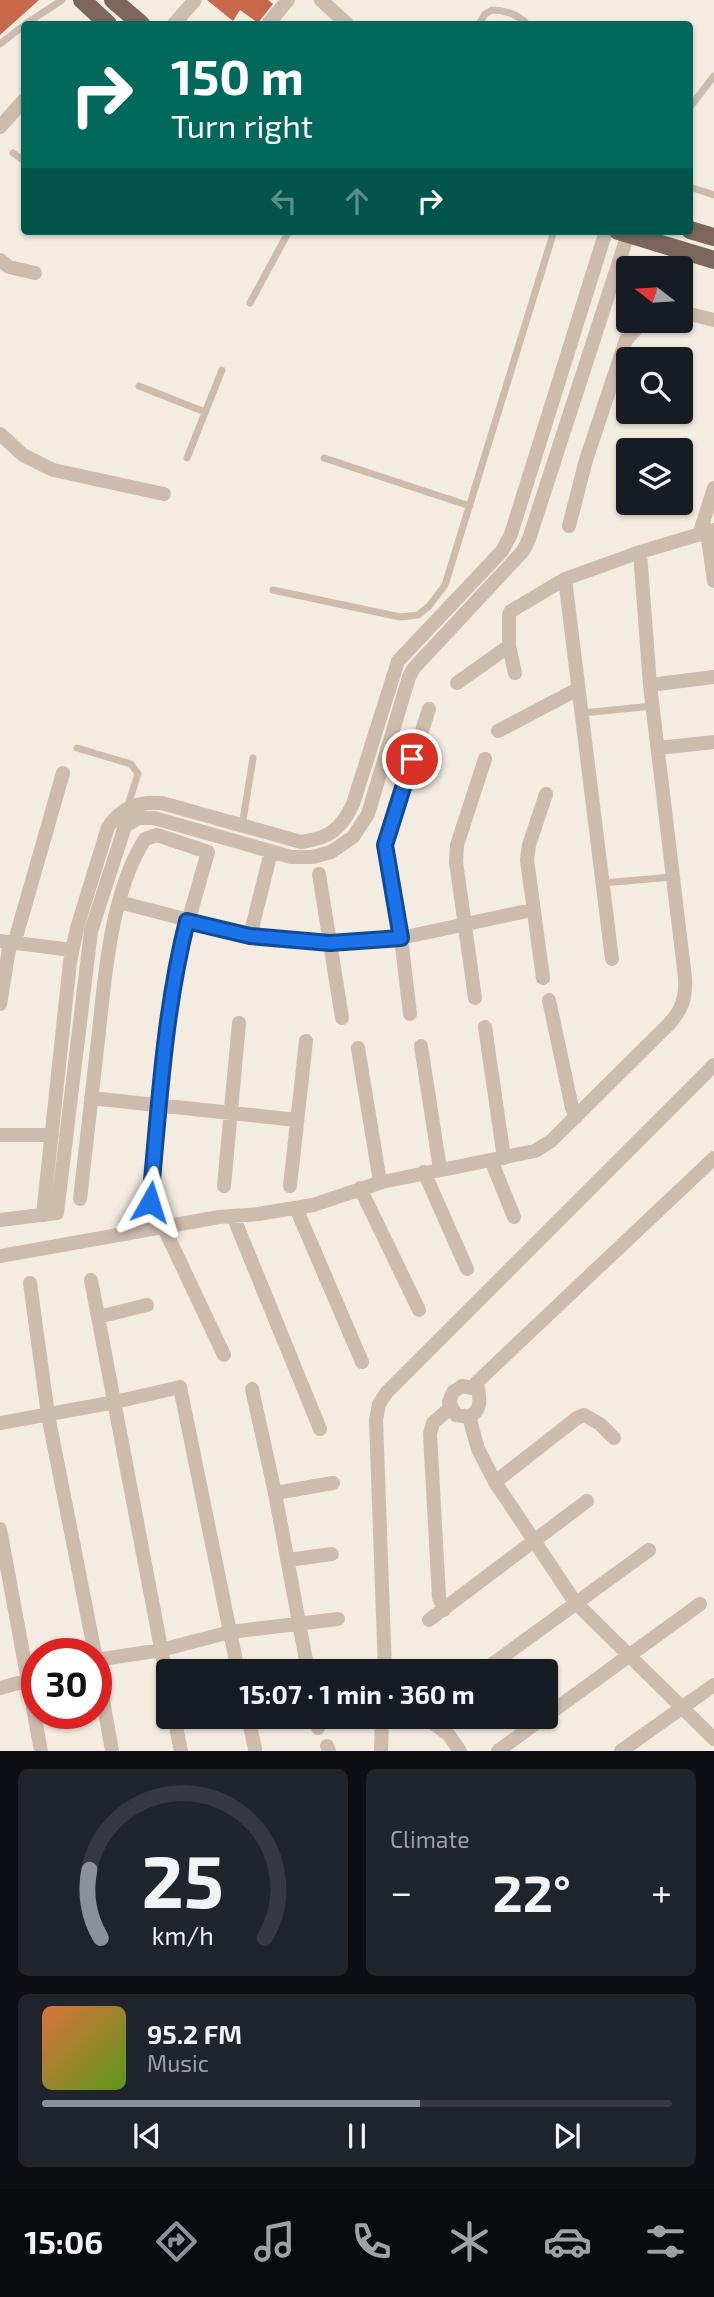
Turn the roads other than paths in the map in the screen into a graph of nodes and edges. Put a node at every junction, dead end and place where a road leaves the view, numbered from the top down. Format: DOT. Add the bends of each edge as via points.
graph roads {
  1 [pos="62,0"];
  2 [pos="82,0"];
  3 [pos="113,0"];
  4 [pos="195,0"];
  5 [pos="288,0"];
  6 [pos="321,0"];
  7 [pos="30,21"];
  8 [pos="99,21"];
  9 [pos="138,21"];
  10 [pos="177,21"];
  11 [pos="270,21"];
  12 [pos="344,21"];
  13 [pos="482,21"];
  14 [pos="524,21"];
  15 [pos="21,28"];
  16 [pos="0,44"];
  17 [pos="714,76"];
  18 [pos="21,103"];
  19 [pos="693,103"];
  20 [pos="0,127"];
  21 [pos="13,153"];
  22 [pos="21,159"];
  23 [pos="693,188"];
  24 [pos="714,195"];
  25 [pos="693,231"];
  26 [pos="287,235"];
  27 [pos="553,235"];
  28 [pos="605,235"];
  29 [pos="622,235"];
  30 [pos="630,235"];
  31 [pos="714,237"];
  32 [pos="0,260"];
  33 [pos="714,260"];
  34 [pos="35,273"];
  35 [pos="250,303"];
  36 [pos="693,316"];
  37 [pos="714,320"];
  38 [pos="632,333"];
  39 [pos="222,370"];
  40 [pos="139,386"];
  41 [pos="205,412"];
  42 [pos="0,434"];
  43 [pos="187,458"];
  44 [pos="324,458"];
  45 [pos="714,488"];
  46 [pos="164,494"];
  47 [pos="470,506"];
  48 [pos="569,526"];
  49 [pos="707,532"];
  50 [pos="640,552"];
  51 [pos="565,579"];
  52 [pos="714,581"];
  53 [pos="273,590"];
  54 [pos="509,646"];
  55 [pos="514,673"];
  56 [pos="714,677"];
  57 [pos="457,683"];
  58 [pos="650,685"];
  59 [pos="578,689"];
  60 [pos="653,706"];
  61 [pos="429,709"];
  62 [pos="581,713"];
  63 [pos="498,731"];
  64 [pos="714,742"];
  65 [pos="77,748"];
  66 [pos="658,748"];
  67 [pos="253,758"];
  68 [pos="485,759"];
  69 [pos="64,773"];
  70 [pos="546,794"];
  71 [pos="127,808"];
  72 [pos="242,826"];
  73 [pos="271,852"];
  74 [pos="319,874"];
  75 [pos="672,877"];
  76 [pos="602,883"];
  77 [pos="119,902"];
  78 [pos="532,910"];
  79 [pos="187,921"];
  80 [pos="465,924"];
  81 [pos="250,936"];
  82 [pos="401,938"];
  83 [pos="8,943"];
  84 [pos="330,943"];
  85 [pos="72,950"];
  86 [pos="612,959"];
  87 [pos="543,978"];
  88 [pos="475,998"];
  89 [pos="549,1000"];
  90 [pos="0,1004"];
  91 [pos="410,1014"];
  92 [pos="342,1018"];
  93 [pos="239,1023"];
  94 [pos="485,1027"];
  95 [pos="306,1041"];
  96 [pos="421,1046"];
  97 [pos="358,1048"];
  98 [pos="714,1065"];
  99 [pos="91,1098"];
  100 [pos="160,1106"];
  101 [pos="230,1113"];
  102 [pos="576,1117"];
  103 [pos="298,1120"];
  104 [pos="0,1135"];
  105 [pos="52,1135"];
  106 [pos="714,1158"];
  107 [pos="498,1159"];
  108 [pos="440,1169"];
  109 [pos="424,1172"];
  110 [pos="380,1182"];
  111 [pos="224,1186"];
  112 [pos="290,1186"];
  113 [pos="360,1188"];
  114 [pos="80,1199"];
  115 [pos="150,1202"];
  116 [pos="296,1208"];
  117 [pos="43,1214"];
  118 [pos="233,1216"];
  119 [pos="514,1217"];
  120 [pos="0,1220"];
  121 [pos="163,1226"];
  122 [pos="0,1256"];
  123 [pos="467,1269"];
  124 [pos="91,1280"];
  125 [pos="30,1283"];
  126 [pos="147,1305"];
  127 [pos="419,1310"];
  128 [pos="98,1317"];
  129 [pos="224,1355"];
  130 [pos="362,1362"];
  131 [pos="477,1382"];
  132 [pos="252,1389"];
  133 [pos="115,1402"];
  134 [pos="450,1408"];
  135 [pos="48,1415"];
  136 [pos="469,1417"];
  137 [pos="0,1423"];
  138 [pos="320,1429"];
  139 [pos="614,1438"];
  140 [pos="495,1482"];
  141 [pos="333,1483"];
  142 [pos="275,1493"];
  143 [pos="587,1501"];
  144 [pos="0,1529"];
  145 [pos="534,1543"];
  146 [pos="649,1550"];
  147 [pos="332,1554"];
  148 [pos="288,1560"];
  149 [pos="575,1602"];
  150 [pos="700,1604"];
  151 [pos="444,1610"];
  152 [pos="338,1619"];
  153 [pos="429,1620"];
  154 [pos="299,1624"];
  155 [pos="230,1632"];
  156 [pos="23,1638"];
  157 [pos="92,1638"];
  158 [pos="161,1650"];
  159 [pos="627,1656"];
  160 [pos="112,1658"];
  161 [pos="163,1659"];
  162 [pos="236,1659"];
  163 [pos="306,1659"];
  164 [pos="385,1659"];
  165 [pos="500,1659"];
  166 [pos="21,1682"];
  167 [pos="714,1685"];
  168 [pos="0,1688"];
  169 [pos="558,1706"];
  170 [pos="681,1708"];
  171 [pos="38,1729"];
  172 [pos="108,1729"];
  173 [pos="176,1729"];
  174 [pos="251,1729"];
  175 [pos="382,1729"];
  176 [pos="441,1729"];
  177 [pos="528,1729"];
  178 [pos="714,1739"];
  179 [pos="255,1749"];
  180 [pos="41,1751"];
  181 [pos="112,1751"];
  182 [pos="181,1751"];
  183 [pos="381,1751"];
  184 [pos="460,1751"];
  185 [pos="498,1751"];
  186 [pos="621,1751"];
  1 -- 7 [label="lane"];
  2 -- 8 [label="main road"];
  3 -- 9 [label="main road"];
  4 -- 10 [label="street"];
  5 -- 11 [label="street"];
  6 -- 12 [label="street"];
  13 -- 14 [label="lane" via="492,10"];
  15 -- 16 [label="lane"];
  17 -- 19 [label="lane"];
  18 -- 20 [label="street"];
  21 -- 22 [label="lane"];
  23 -- 24 [label="lane"];
  25 -- 31 [label="main road"];
  26 -- 35 [label="lane"];
  27 -- 47 [label="lane"];
  28 -- 72 [label="street" via="511,534 502,551 398,661 344,822 317,840 301,842"];
  29 -- 73 [label="street" via="523,551 414,668 368,814 353,837 321,856"];
  30 -- 33 [label="main road"];
  32 -- 34 [label="street"];
  36 -- 37 [label="street"];
  38 -- 48 [label="street" via="626,340 586,460"];
  39 -- 41 [label="lane"];
  40 -- 41 [label="lane"];
  41 -- 43 [label="lane"];
  42 -- 46 [label="street" via="23,455 53,470"];
  44 -- 47 [label="lane"];
  45 -- 49 [label="street"];
  47 -- 53 [label="lane" via="445,585 418,615 400,617"];
  49 -- 50 [label="street"];
  49 -- 52 [label="street"];
  50 -- 51 [label="street"];
  50 -- 58 [label="street"];
  51 -- 54 [label="street" via="511,611"];
  51 -- 59 [label="street"];
  54 -- 55 [label="street"];
  54 -- 57 [label="street"];
  56 -- 58 [label="street"];
  58 -- 60 [label="street"];
  59 -- 62 [label="street"];
  59 -- 63 [label="street"];
  60 -- 62 [label="lane"];
  60 -- 66 [label="street"];
  61 -- 82 [label="street" via="385,845"];
  62 -- 76 [label="street"];
  64 -- 66 [label="street"];
  65 -- 71 [label="lane" via="136,768"];
  66 -- 75 [label="street"];
  67 -- 72 [label="lane"];
  68 -- 80 [label="street" via="457,845"];
  69 -- 83 [label="street"];
  70 -- 78 [label="street" via="528,852"];
  71 -- 72 [label="street" via="162,803"];
  71 -- 85 [label="street" via="108,827"];
  73 -- 81 [label="street"];
  73 -- 117 [label="street" via="154,818 139,818 125,827 90,931 57,1213"];
  74 -- 84 [label="street"];
  75 -- 76 [label="lane"];
  75 -- 102 [label="street" via="685,978 683,1005"];
  76 -- 86 [label="street"];
  77 -- 79 [label="street"];
  77 -- 79 [label="street" via="138,850 145,839 157,835 208,852"];
  77 -- 99 [label="street" via="106,967"];
  78 -- 80 [label="street"];
  78 -- 87 [label="street"];
  79 -- 81 [label="street"];
  79 -- 100 [label="street" via="176,964"];
  80 -- 82 [label="street"];
  80 -- 88 [label="street"];
  81 -- 84 [label="street"];
  82 -- 84 [label="street"];
  82 -- 91 [label="street"];
  83 -- 85 [label="street"];
  83 -- 90 [label="street"];
  84 -- 92 [label="street"];
  85 -- 105 [label="street"];
  89 -- 102 [label="street"];
  93 -- 101 [label="street"];
  94 -- 107 [label="street"];
  95 -- 103 [label="street"];
  96 -- 108 [label="street"];
  97 -- 110 [label="street"];
  98 -- 164 [label="street" via="379,1404"];
  99 -- 100 [label="street"];
  99 -- 114 [label="street"];
  100 -- 101 [label="street"];
  100 -- 115 [label="street"];
  101 -- 103 [label="street"];
  101 -- 111 [label="street"];
  102 -- 107 [label="street" via="543,1147"];
  103 -- 112 [label="street"];
  104 -- 105 [label="street"];
  105 -- 117 [label="street"];
  106 -- 131 [label="street"];
  107 -- 108 [label="street"];
  107 -- 119 [label="street"];
  108 -- 109 [label="street"];
  109 -- 110 [label="street"];
  109 -- 123 [label="street"];
  110 -- 113 [label="street"];
  113 -- 116 [label="street"];
  113 -- 127 [label="street"];
  116 -- 118 [label="street"];
  116 -- 130 [label="street"];
  117 -- 120 [label="street"];
  118 -- 121 [label="street"];
  118 -- 138 [label="street"];
  121 -- 122 [label="street"];
  121 -- 129 [label="street"];
  124 -- 128 [label="street"];
  125 -- 135 [label="street"];
  126 -- 128 [label="street"];
  128 -- 133 [label="street"];
  131 -- 134 [label="street" via="472,1388 462,1386 453,1392"];
  131 -- 136 [label="street" via="480,1403"];
  132 -- 142 [label="street"];
  133 -- 135 [label="street"];
  133 -- 155 [label="street" via="180,1387"];
  133 -- 158 [label="street"];
  134 -- 136 [label="street" via="456,1415"];
  134 -- 151 [label="street" via="433,1423 430,1434 439,1597"];
  135 -- 137 [label="street"];
  135 -- 157 [label="street"];
  136 -- 140 [label="street" via="478,1449"];
  139 -- 140 [label="street" via="584,1415"];
  140 -- 145 [label="street"];
  141 -- 142 [label="street"];
  142 -- 148 [label="street"];
  143 -- 145 [label="street"];
  144 -- 156 [label="street"];
  145 -- 149 [label="street"];
  145 -- 151 [label="street"];
  146 -- 149 [label="street"];
  147 -- 148 [label="street"];
  148 -- 154 [label="street"];
  149 -- 159 [label="street"];
  149 -- 165 [label="street"];
  150 -- 159 [label="street"];
  151 -- 153 [label="street"];
  152 -- 154 [label="street"];
  154 -- 155 [label="street"];
  154 -- 163 [label="street"];
  155 -- 158 [label="street"];
  155 -- 162 [label="street"];
  158 -- 160 [label="street"];
  158 -- 161 [label="street"];
  159 -- 169 [label="street"];
  159 -- 170 [label="street"];
  166 -- 168 [label="street"];
  167 -- 170 [label="street"];
  170 -- 178 [label="street"];
  170 -- 186 [label="street"];
  171 -- 180 [label="street"];
  172 -- 181 [label="street"];
  173 -- 182 [label="street"];
  174 -- 179 [label="street"];
  175 -- 183 [label="street"];
  176 -- 184 [label="street"];
  177 -- 185 [label="street"];
}
